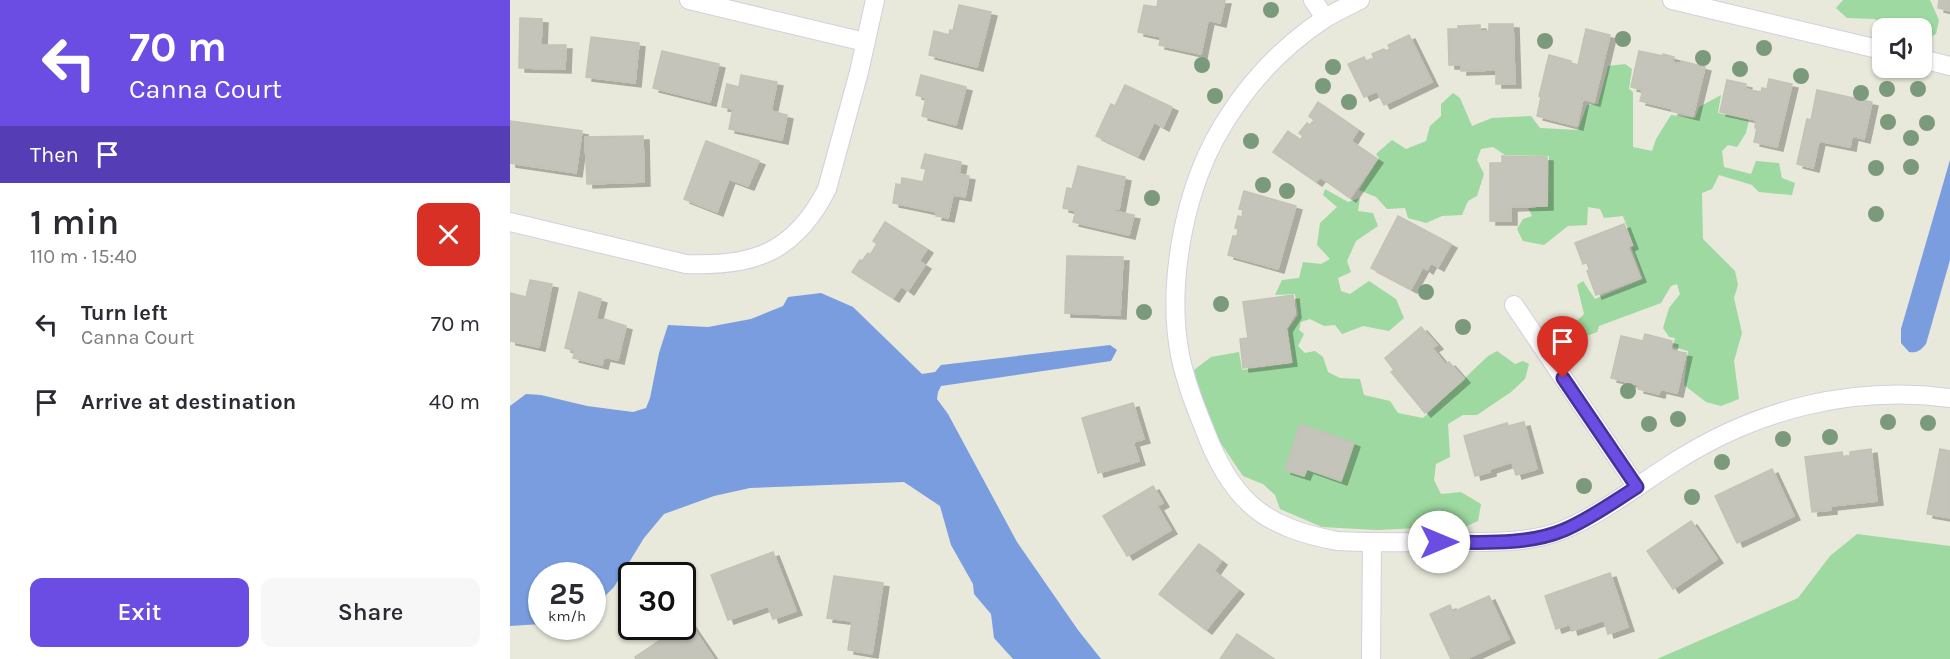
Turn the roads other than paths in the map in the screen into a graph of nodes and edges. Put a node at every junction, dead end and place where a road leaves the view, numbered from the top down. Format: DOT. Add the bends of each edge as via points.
graph roads {
  1 [pos="689,0"];
  2 [pos="875,0"];
  3 [pos="1313,0"];
  4 [pos="1360,0"];
  5 [pos="1672,0"];
  6 [pos="1325,18"];
  7 [pos="865,42"];
  8 [pos="1872,48"];
  9 [pos="1932,62"];
  10 [pos="1950,66"];
  11 [pos="510,222"];
  12 [pos="1514,305"];
  13 [pos="1950,398"];
  14 [pos="1637,487"];
  15 [pos="1372,543"];
  16 [pos="1371,659"];
  1 -- 7 [label="street"];
  2 -- 7 [label="street"];
  3 -- 6 [label="street"];
  4 -- 6 [label="street"];
  5 -- 8 [label="street"];
  6 -- 15 [label="street" via="1256,80 1215,139 1201,170 1185,226 1177,272 1176,316 1190,393 1214,455 1240,494 1268,517 1313,537"];
  7 -- 11 [label="street" via="827,189 800,228 761,256 715,265 686,264"];
  9 -- 10 [label="street"];
  12 -- 14 [label="street"];
  13 -- 14 [label="street" via="1862,396 1805,405 1718,436"];
  14 -- 15 [label="street" via="1588,518 1535,538 1505,542"];
  15 -- 16 [label="street"];
}
